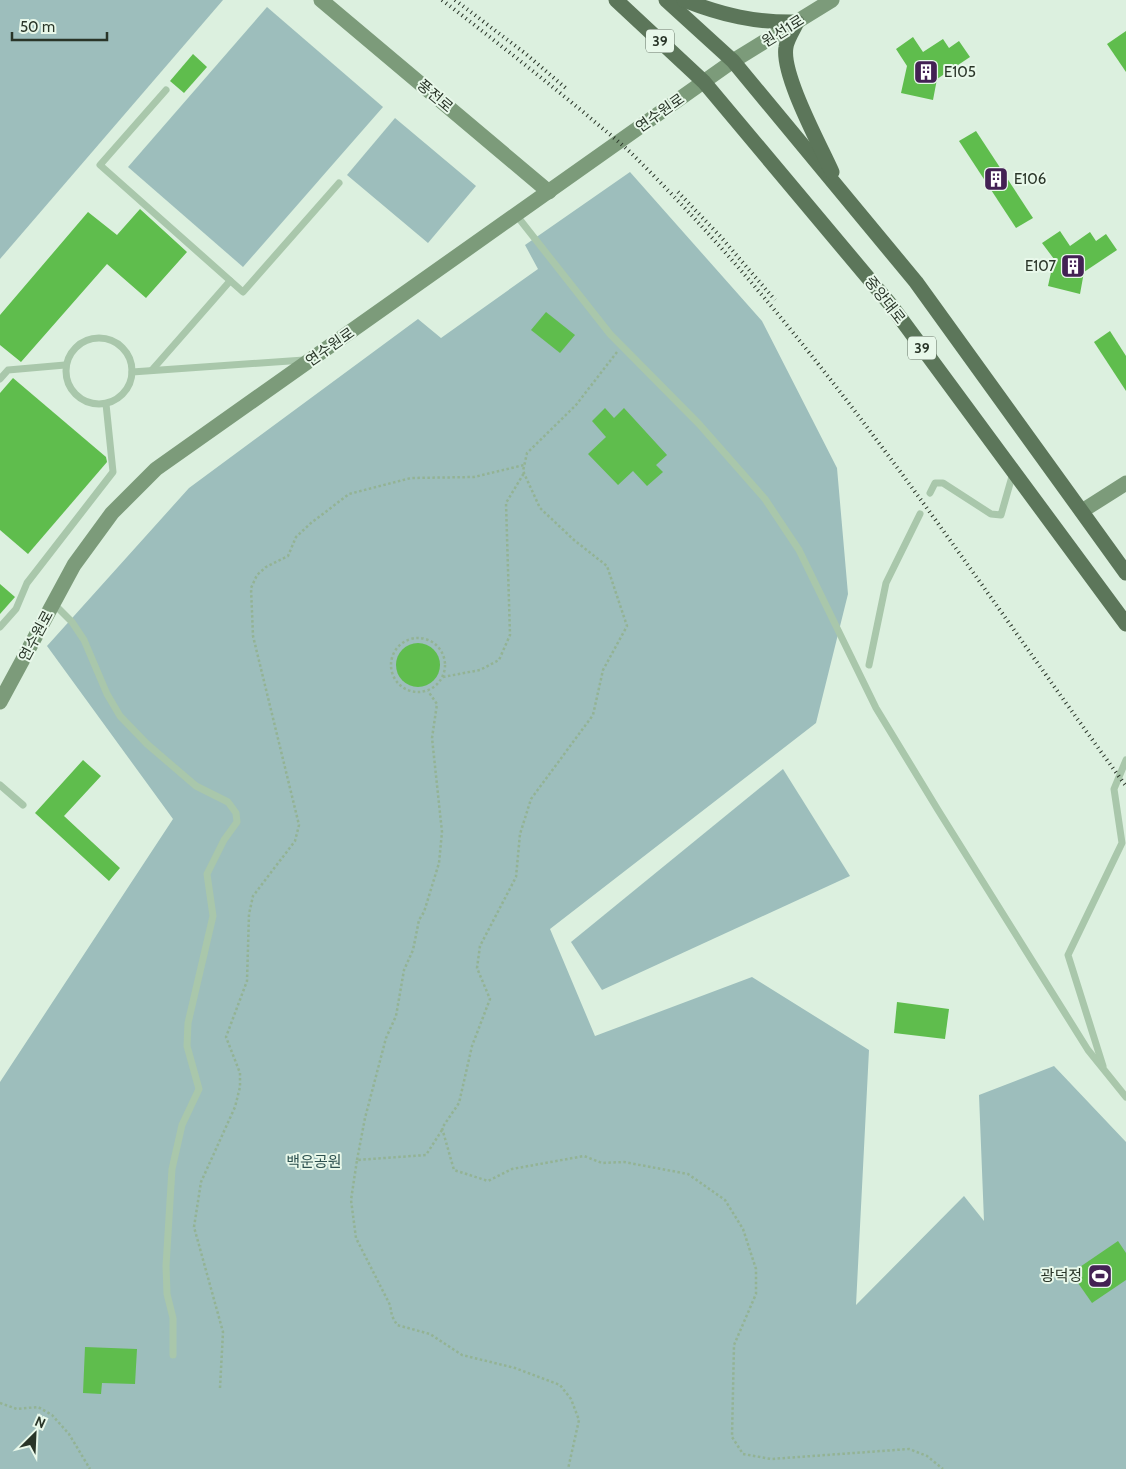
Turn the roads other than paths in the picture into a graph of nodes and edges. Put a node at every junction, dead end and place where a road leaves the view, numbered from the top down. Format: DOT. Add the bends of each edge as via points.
graph roads {
  1 [pos="321,0"];
  2 [pos="616,0"];
  3 [pos="666,0"];
  4 [pos="684,0"];
  5 [pos="832,0"];
  6 [pos="797,22"];
  7 [pos="734,61"];
  8 [pos="704,82"];
  9 [pos="166,90"];
  10 [pos="339,183"];
  11 [pos="549,192"];
  12 [pos="842,192"];
  13 [pos="516,216"];
  14 [pos="230,281"];
  15 [pos="312,359"];
  16 [pos="65,365"];
  17 [pos="152,370"];
  18 [pos="132,372"];
  19 [pos="0,379"];
  20 [pos="106,404"];
  21 [pos="1013,472"];
  22 [pos="1126,483"];
  23 [pos="930,493"];
  24 [pos="1082,511"];
  25 [pos="920,514"];
  26 [pos="1126,573"];
  27 [pos="53,604"];
  28 [pos="1126,624"];
  29 [pos="0,627"];
  30 [pos="869,665"];
  31 [pos="0,702"];
  32 [pos="1126,760"];
  33 [pos="0,785"];
  34 [pos="24,805"];
  35 [pos="1105,1071"];
  36 [pos="1126,1097"];
  37 [pos="173,1355"];
  1 -- 11 [label="street, 풍전로"];
  2 -- 8 [label="main road, 중앙대로 / 39"];
  3 -- 7 [label="main road, 39"];
  4 -- 6 [label="main road" via="750,21"];
  5 -- 6 [label="street, 원선1로"];
  6 -- 7 [label="street, 원선1로"];
  6 -- 12 [label="main road" via="786,46 787,66"];
  7 -- 8 [label="street, 연수원로"];
  7 -- 12 [label="main road, 39"];
  8 -- 11 [label="street, 연수원로"];
  8 -- 21 [label="main road, 중앙대로 / 39" via="890,304"];
  9 -- 14 [label="lane" via="100,165"];
  10 -- 14 [label="lane" via="243,292"];
  11 -- 13 [label="street, 연수원로"];
  12 -- 24 [label="main road, 39" via="916,282"];
  13 -- 15 [label="street, 연수원로"];
  13 -- 35 [label="lane" via="621,346 699,424 758,491 799,550 876,708 1020,945"];
  14 -- 17 [label="lane"];
  15 -- 17 [label="lane"];
  15 -- 27 [label="street, 연수원로" via="156,469 112,514 74,565"];
  16 -- 18 [label="lane" via="69,355 81,343 107,338 125,351 131,361"];
  16 -- 19 [label="lane" via="8,370"];
  16 -- 20 [label="lane" via="68,386 75,396 84,402"];
  17 -- 18 [label="lane"];
  18 -- 20 [label="lane" via="125,392"];
  20 -- 29 [label="lane" via="113,472 27,583 16,609"];
  21 -- 23 [label="lane" via="1001,515 991,514 943,483 935,483"];
  21 -- 28 [label="main road, 중앙대로 / 39"];
  22 -- 24 [label="street"];
  24 -- 26 [label="main road, 39"];
  25 -- 30 [label="lane" via="886,583"];
  27 -- 31 [label="street, 연수원로"];
  27 -- 37 [label="lane" via="72,622 84,640 120,716 172,766 196,786 228,802 236,813 237,822 207,874 213,916 188,1023 187,1046 199,1089 182,1125 172,1169 166,1266 167,1294 174,1318"];
  32 -- 35 [label="lane" via="1114,789 1122,843 1068,955"];
  33 -- 34 [label="lane"];
  35 -- 36 [label="lane"];
}
